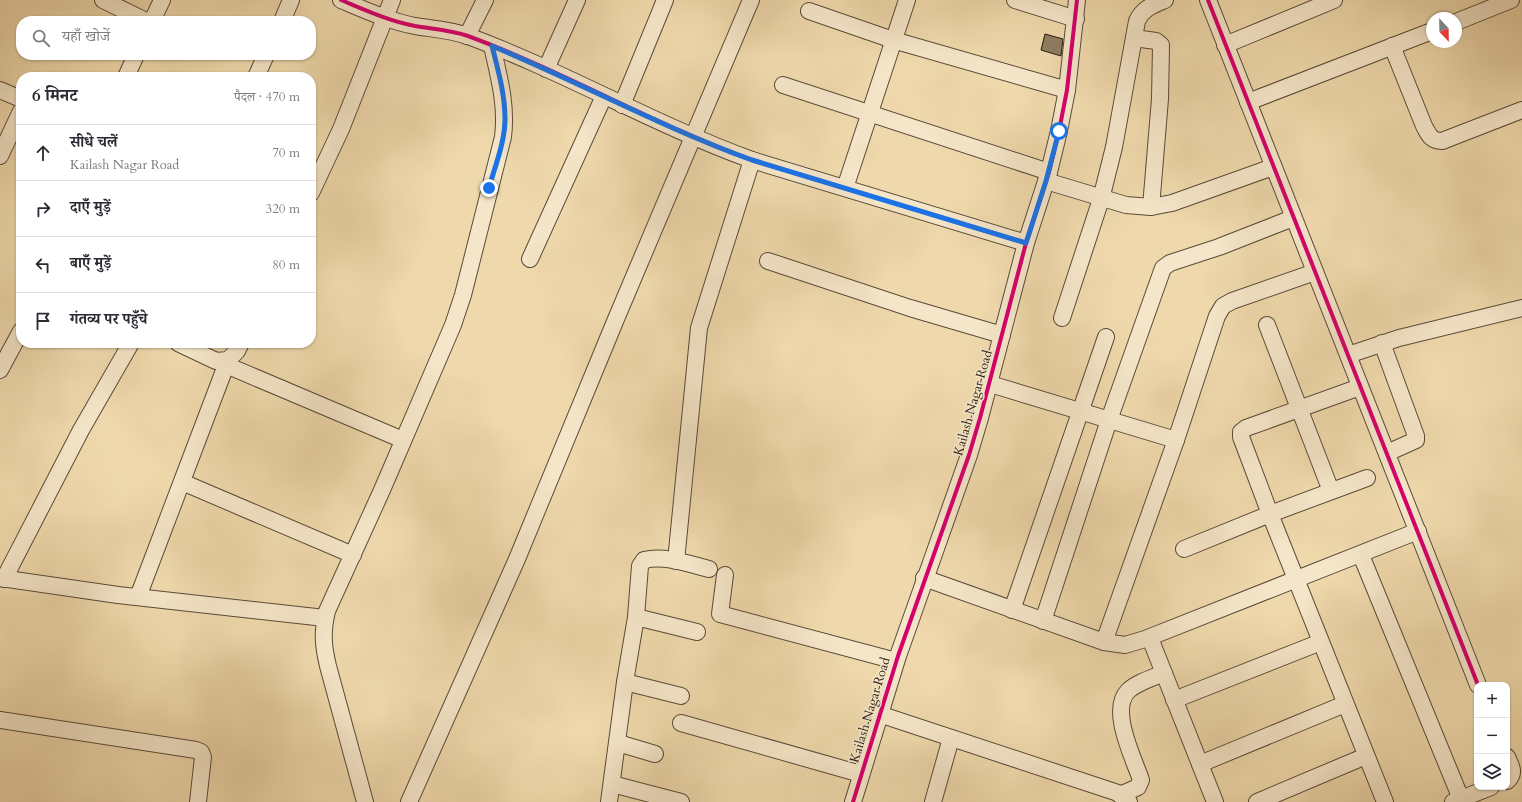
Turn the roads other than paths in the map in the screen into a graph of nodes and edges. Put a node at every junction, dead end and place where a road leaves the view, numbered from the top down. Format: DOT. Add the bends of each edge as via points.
graph roads {
  1 [pos="103,0"];
  2 [pos="162,0"];
  3 [pos="292,0"];
  4 [pos="340,0"];
  5 [pos="392,0"];
  6 [pos="485,0"];
  7 [pos="577,0"];
  8 [pos="666,0"];
  9 [pos="751,0"];
  10 [pos="907,0"];
  11 [pos="1015,0"];
  12 [pos="1077,0"];
  13 [pos="1165,0"];
  14 [pos="1208,0"];
  15 [pos="1334,0"];
  16 [pos="1511,0"];
  17 [pos="809,11"];
  18 [pos="136,16"];
  19 [pos="154,16"];
  20 [pos="284,16"];
  21 [pos="384,18"];
  22 [pos="1076,19"];
  23 [pos="1462,20"];
  24 [pos="1426,33"];
  25 [pos="467,36"];
  26 [pos="1134,38"];
  27 [pos="893,40"];
  28 [pos="1225,44"];
  29 [pos="492,46"];
  30 [pos="1392,46"];
  31 [pos="134,60"];
  32 [pos="264,60"];
  33 [pos="546,69"];
  34 [pos="128,72"];
  35 [pos="258,72"];
  36 [pos="783,85"];
  37 [pos="0,90"];
  38 [pos="1067,90"];
  39 [pos="604,96"];
  40 [pos="16,97"];
  41 [pos="1248,102"];
  42 [pos="622,105"];
  43 [pos="1522,110"];
  44 [pos="869,114"];
  45 [pos="16,122"];
  46 [pos="693,136"];
  47 [pos="0,156"];
  48 [pos="752,160"];
  49 [pos="1273,167"];
  50 [pos="1047,177"];
  51 [pos="316,182"];
  52 [pos="846,188"];
  53 [pos="1101,199"];
  54 [pos="1151,207"];
  55 [pos="1293,218"];
  56 [pos="1026,243"];
  57 [pos="530,259"];
  58 [pos="768,261"];
  59 [pos="1315,272"];
  60 [pos="1522,308"];
  61 [pos="1062,318"];
  62 [pos="1267,325"];
  63 [pos="1002,335"];
  64 [pos="1106,337"];
  65 [pos="16,341"];
  66 [pos="1382,343"];
  67 [pos="128,348"];
  68 [pos="189,348"];
  69 [pos="239,348"];
  70 [pos="1348,355"];
  71 [pos="227,363"];
  72 [pos="0,370"];
  73 [pos="990,384"];
  74 [pos="1360,387"];
  75 [pos="1298,409"];
  76 [pos="1080,411"];
  77 [pos="1109,420"];
  78 [pos="404,440"];
  79 [pos="1176,440"];
  80 [pos="1386,453"];
  81 [pos="1367,478"];
  82 [pos="182,482"];
  83 [pos="1331,491"];
  84 [pos="1270,514"];
  85 [pos="1418,531"];
  86 [pos="1184,549"];
  87 [pos="353,555"];
  88 [pos="1361,555"];
  89 [pos="676,561"];
  90 [pos="709,569"];
  91 [pos="725,575"];
  92 [pos="924,578"];
  93 [pos="2,579"];
  94 [pos="1296,580"];
  95 [pos="138,597"];
  96 [pos="1012,610"];
  97 [pos="636,617"];
  98 [pos="325,618"];
  99 [pos="1043,621"];
  100 [pos="697,632"];
  101 [pos="1150,638"];
  102 [pos="1104,642"];
  103 [pos="1321,642"];
  104 [pos="896,662"];
  105 [pos="1164,673"];
  106 [pos="625,682"];
  107 [pos="1477,682"];
  108 [pos="681,696"];
  109 [pos="1174,700"];
  110 [pos="1345,704"];
  111 [pos="879,714"];
  112 [pos="0,720"];
  113 [pos="681,723"];
  114 [pos="951,738"];
  115 [pos="618,743"];
  116 [pos="655,754"];
  117 [pos="1366,756"];
  118 [pos="1200,764"];
  119 [pos="1510,764"];
  120 [pos="861,774"];
  121 [pos="1510,778"];
  122 [pos="612,784"];
  123 [pos="1483,790"];
  124 [pos="1124,798"];
  125 [pos="1457,800"];
  126 [pos="938,801"];
  127 [pos="198,802"];
  128 [pos="365,802"];
  129 [pos="409,802"];
  130 [pos="609,802"];
  131 [pos="681,802"];
  132 [pos="853,802"];
  133 [pos="1214,802"];
  134 [pos="1257,802"];
  135 [pos="1385,802"];
  1 -- 18 [label="street"];
  2 -- 19 [label="street"];
  3 -- 20 [label="street"];
  4 -- 21 [label="street"];
  5 -- 21 [label="street"];
  6 -- 25 [label="street"];
  7 -- 33 [label="street"];
  8 -- 42 [label="street"];
  9 -- 46 [label="street"];
  10 -- 27 [label="street"];
  11 -- 22 [label="street"];
  12 -- 22 [label="street, Kailash Nagar Road"];
  13 -- 26 [label="street" via="1140,13"];
  14 -- 28 [label="street"];
  15 -- 28 [label="street"];
  16 -- 23 [label="street"];
  17 -- 27 [label="street"];
  21 -- 25 [label="street"];
  21 -- 51 [label="street" via="341,129"];
  22 -- 38 [label="street, Kailash Nagar Road"];
  24 -- 30 [label="street"];
  25 -- 29 [label="street"];
  26 -- 53 [label="street" via="1114,146"];
  26 -- 54 [label="street" via="1156,41 1161,45 1160,99"];
  27 -- 38 [label="street"];
  27 -- 44 [label="street"];
  28 -- 41 [label="street"];
  29 -- 33 [label="street"];
  29 -- 78 [label="street" via="504,96 503,137 463,295 453,325"];
  30 -- 41 [label="street"];
  30 -- 43 [label="street" via="1424,126 1435,141"];
  31 -- 34 [label="street"];
  32 -- 35 [label="street"];
  33 -- 39 [label="street"];
  36 -- 44 [label="street"];
  37 -- 40 [label="street"];
  38 -- 50 [label="street, Kailash Nagar Road"];
  39 -- 42 [label="street"];
  39 -- 57 [label="street"];
  41 -- 49 [label="street"];
  42 -- 46 [label="street"];
  44 -- 50 [label="street"];
  44 -- 52 [label="street"];
  45 -- 47 [label="street"];
  46 -- 48 [label="street"];
  46 -- 129 [label="street" via="517,559"];
  48 -- 52 [label="street"];
  48 -- 89 [label="street" via="698,328"];
  49 -- 54 [label="street" via="1172,203"];
  49 -- 55 [label="street"];
  50 -- 53 [label="street"];
  50 -- 56 [label="street, Kailash Nagar Road"];
  52 -- 56 [label="street"];
  53 -- 54 [label="street"];
  53 -- 61 [label="street"];
  55 -- 59 [label="street"];
  55 -- 77 [label="street" via="1170,263 1163,268"];
  56 -- 63 [label="street, Kailash Nagar Road"];
  58 -- 63 [label="street"];
  59 -- 70 [label="street"];
  59 -- 79 [label="street" via="1232,300 1223,306 1217,316"];
  60 -- 66 [label="street"];
  62 -- 75 [label="street"];
  63 -- 73 [label="street, Kailash Nagar Road"];
  64 -- 76 [label="street"];
  65 -- 72 [label="street"];
  66 -- 70 [label="street"];
  66 -- 80 [label="street" via="1416,436 1412,443"];
  67 -- 93 [label="street" via="81,430"];
  68 -- 71 [label="street" via="216,361"];
  69 -- 71 [label="street"];
  70 -- 74 [label="street"];
  71 -- 78 [label="street"];
  71 -- 82 [label="street"];
  73 -- 76 [label="street"];
  73 -- 92 [label="street, Kailash Nagar Road" via="969,455"];
  74 -- 75 [label="street"];
  74 -- 80 [label="street"];
  75 -- 83 [label="street"];
  75 -- 84 [label="street" via="1241,432"];
  76 -- 77 [label="street"];
  76 -- 96 [label="street"];
  77 -- 79 [label="street"];
  77 -- 99 [label="street"];
  78 -- 87 [label="street"];
  79 -- 102 [label="street"];
  80 -- 85 [label="street"];
  81 -- 83 [label="street"];
  82 -- 87 [label="street"];
  82 -- 95 [label="street"];
  83 -- 84 [label="street"];
  84 -- 86 [label="street"];
  84 -- 94 [label="street"];
  85 -- 88 [label="street"];
  85 -- 107 [label="street"];
  87 -- 98 [label="street"];
  88 -- 94 [label="street"];
  88 -- 125 [label="street"];
  89 -- 90 [label="street"];
  89 -- 97 [label="street" via="652,558 644,560 640,566"];
  91 -- 104 [label="street" via="720,614"];
  92 -- 96 [label="street"];
  92 -- 104 [label="street, Kailash Nagar Road"];
  93 -- 95 [label="street"];
  94 -- 101 [label="street"];
  94 -- 103 [label="street"];
  95 -- 98 [label="street"];
  96 -- 99 [label="street"];
  97 -- 100 [label="street"];
  97 -- 106 [label="street"];
  98 -- 128 [label="street" via="323,644"];
  99 -- 102 [label="street"];
  101 -- 102 [label="street" via="1125,645"];
  101 -- 105 [label="street"];
  103 -- 109 [label="street"];
  103 -- 110 [label="street"];
  104 -- 111 [label="street, Kailash Nagar Road"];
  105 -- 109 [label="street"];
  105 -- 124 [label="street" via="1132,688 1126,692 1123,699 1120,719 1141,780 1138,787"];
  106 -- 108 [label="street"];
  106 -- 115 [label="street"];
  109 -- 118 [label="street"];
  110 -- 117 [label="street"];
  110 -- 118 [label="street"];
  111 -- 114 [label="street"];
  111 -- 120 [label="street, Kailash Nagar Road"];
  112 -- 127 [label="street" via="201,752 203,757"];
  113 -- 120 [label="street"];
  114 -- 124 [label="street"];
  114 -- 126 [label="street"];
  115 -- 116 [label="street"];
  115 -- 122 [label="street"];
  117 -- 134 [label="street"];
  117 -- 135 [label="street"];
  118 -- 133 [label="street"];
  119 -- 121 [label="street" via="1513,771"];
  120 -- 132 [label="street, Kailash Nagar Road"];
  122 -- 130 [label="street"];
  122 -- 131 [label="street"];
  123 -- 125 [label="street"];
}
